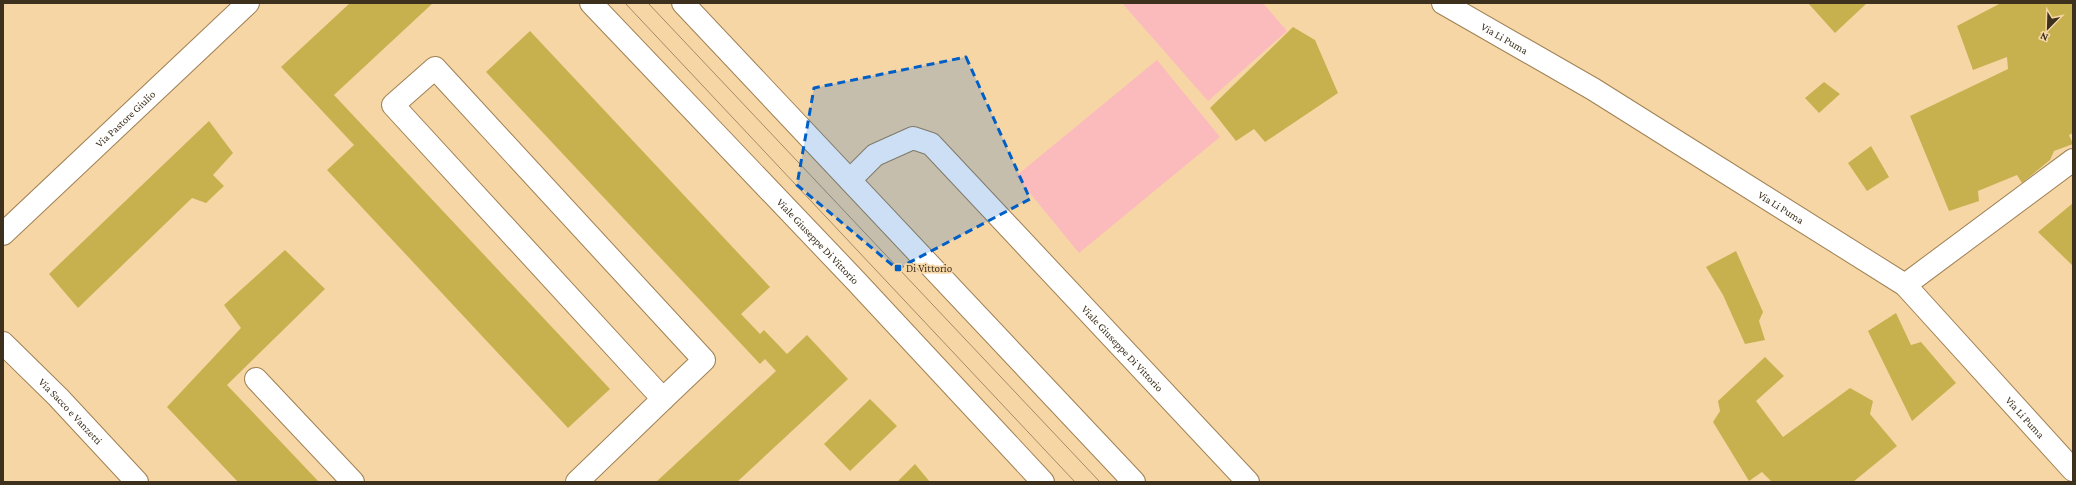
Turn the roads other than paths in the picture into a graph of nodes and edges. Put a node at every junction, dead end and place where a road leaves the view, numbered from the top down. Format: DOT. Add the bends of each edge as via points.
graph roads {
  1 [pos="248,3"];
  2 [pos="591,3"];
  3 [pos="683,3"];
  4 [pos="1443,3"];
  5 [pos="2073,160"];
  6 [pos="850,180"];
  7 [pos="3,234"];
  8 [pos="1905,285"];
  9 [pos="3,343"];
  10 [pos="256,379"];
  11 [pos="663,399"];
  12 [pos="2073,470"];
  13 [pos="137,482"];
  14 [pos="353,482"];
  15 [pos="576,482"];
  16 [pos="1043,482"];
  17 [pos="1134,482"];
  18 [pos="1248,482"];
  1 -- 7 [label="street, Via Pastore Giulio"];
  2 -- 16 [label="street, Viale Giuseppe Di Vittorio"];
  3 -- 6 [label="street"];
  4 -- 8 [label="street, Via Li Puma" via="1592,90"];
  5 -- 8 [label="street"];
  6 -- 17 [label="street"];
  6 -- 18 [label="street, Viale Giuseppe Di Vittorio" via="875,155 913,138 931,144"];
  8 -- 12 [label="street, Via Li Puma"];
  9 -- 13 [label="street, Via Sacco e Vanzetti" via="58,397"];
  10 -- 14 [label="street"];
  11 -- 11 [label="street" via="704,360 435,68 393,105"];
  11 -- 15 [label="street"];
}
